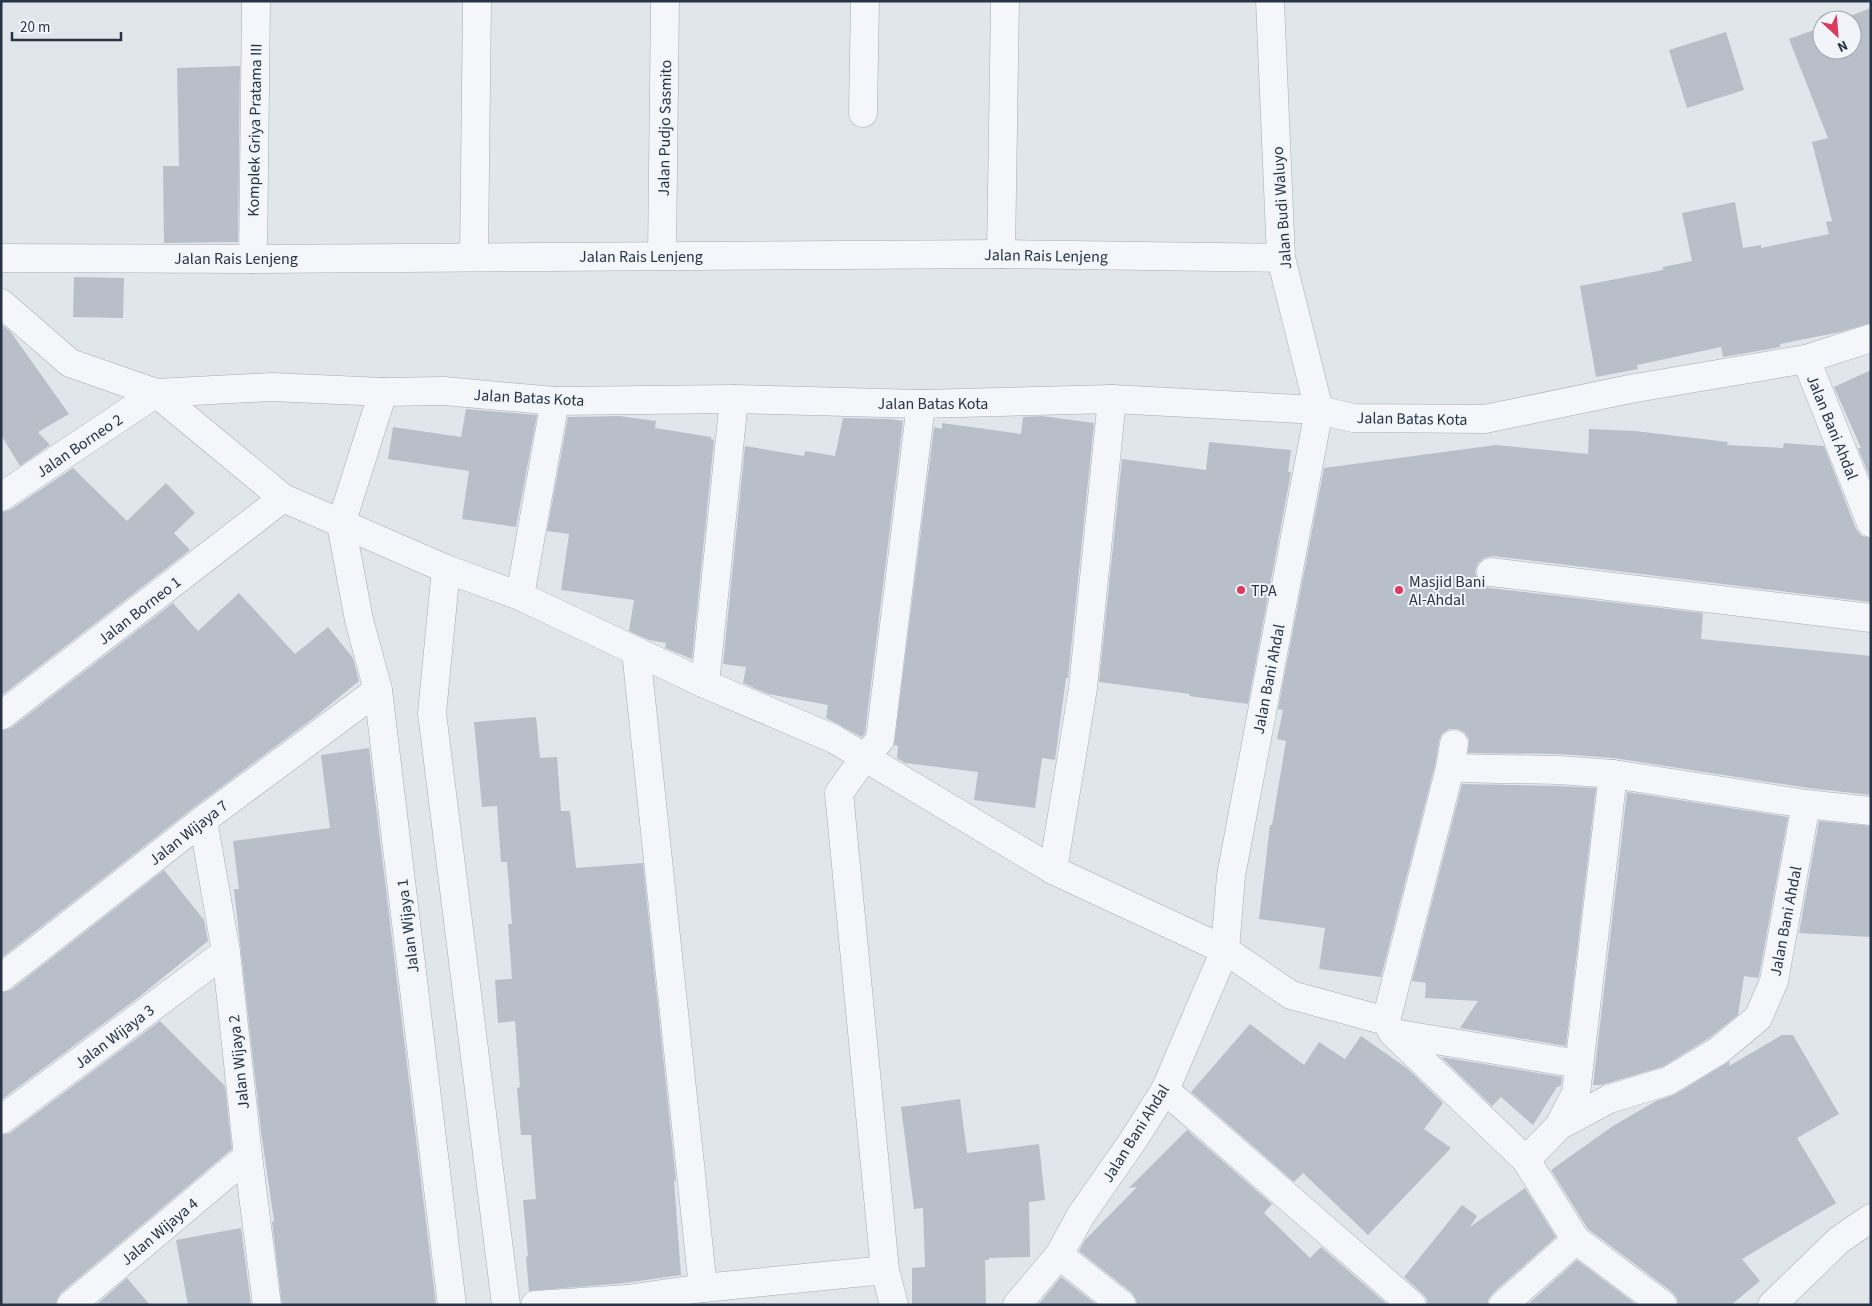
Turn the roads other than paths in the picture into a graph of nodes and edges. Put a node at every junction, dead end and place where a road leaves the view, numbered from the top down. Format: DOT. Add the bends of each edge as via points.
graph roads {
  1 [pos="256,1"];
  2 [pos="477,1"];
  3 [pos="665,1"];
  4 [pos="865,1"];
  5 [pos="1005,1"];
  6 [pos="1270,1"];
  7 [pos="863,112"];
  8 [pos="1001,254"];
  9 [pos="662,255"];
  10 [pos="474,256"];
  11 [pos="1,258"];
  12 [pos="1281,258"];
  13 [pos="253,259"];
  14 [pos="6,308"];
  15 [pos="1871,338"];
  16 [pos="1806,359"];
  17 [pos="383,392"];
  18 [pos="156,393"];
  19 [pos="734,399"];
  20 [pos="1112,399"];
  21 [pos="555,402"];
  22 [pos="922,404"];
  23 [pos="1319,410"];
  24 [pos="1,497"];
  25 [pos="280,501"];
  26 [pos="1871,523"];
  27 [pos="344,537"];
  28 [pos="446,569"];
  29 [pos="1491,572"];
  30 [pos="520,596"];
  31 [pos="1871,618"];
  32 [pos="636,651"];
  33 [pos="706,684"];
  34 [pos="378,690"];
  35 [pos="1,716"];
  36 [pos="864,758"];
  37 [pos="1613,774"];
  38 [pos="1806,804"];
  39 [pos="1871,811"];
  40 [pos="204,820"];
  41 [pos="1053,870"];
  42 [pos="1225,950"];
  43 [pos="226,952"];
  44 [pos="1,978"];
  45 [pos="1390,1027"];
  46 [pos="1579,1064"];
  47 [pos="1165,1090"];
  48 [pos="1,1120"];
  49 [pos="1559,1126"];
  50 [pos="248,1156"];
  51 [pos="1526,1160"];
  52 [pos="1871,1218"];
  53 [pos="1576,1240"];
  54 [pos="1059,1255"];
  55 [pos="885,1270"];
  56 [pos="703,1288"];
  57 [pos="627,1302"];
  58 [pos="71,1305"];
  59 [pos="267,1305"];
  60 [pos="452,1305"];
  61 [pos="506,1305"];
  62 [pos="535,1305"];
  63 [pos="894,1305"];
  64 [pos="1017,1305"];
  65 [pos="1122,1305"];
  66 [pos="1412,1305"];
  67 [pos="1503,1305"];
  68 [pos="1663,1305"];
  69 [pos="1772,1305"];
  1 -- 13 [label="street, Komplek Griya Pratama III"];
  2 -- 10 [label="street"];
  3 -- 9 [label="street, Jalan Pudjo Sasmito"];
  4 -- 7 [label="street"];
  5 -- 8 [label="street"];
  6 -- 12 [label="street, Jalan Budi Waluyo"];
  8 -- 9 [label="street, Jalan Rais Lenjeng"];
  8 -- 12 [label="street, Jalan Rais Lenjeng"];
  9 -- 10 [label="street, Jalan Rais Lenjeng"];
  10 -- 13 [label="street, Jalan Rais Lenjeng"];
  11 -- 13 [label="street, Jalan Rais Lenjeng"];
  12 -- 23 [label="street, Jalan Budi Waluyo"];
  14 -- 18 [label="street, Jalan Batas Kota" via="70,363"];
  15 -- 16 [label="street, Jalan Batas Kota"];
  16 -- 23 [label="street, Jalan Batas Kota" via="1630,389 1486,419 1353,418"];
  16 -- 26 [label="street, Jalan Bani Ahdal"];
  17 -- 18 [label="street, Jalan Batas Kota" via="272,387"];
  17 -- 21 [label="street, Jalan Batas Kota" via="444,391"];
  17 -- 27 [label="street"];
  18 -- 24 [label="street, Jalan Borneo 2"];
  18 -- 25 [label="street"];
  19 -- 21 [label="street, Jalan Batas Kota"];
  19 -- 22 [label="street, Jalan Batas Kota"];
  19 -- 33 [label="street"];
  20 -- 22 [label="street, Jalan Batas Kota"];
  20 -- 23 [label="street, Jalan Batas Kota"];
  20 -- 41 [label="street" via="1083,688"];
  21 -- 30 [label="street"];
  22 -- 36 [label="street" via="880,740"];
  23 -- 42 [label="street, Jalan Bani Ahdal" via="1231,876"];
  25 -- 27 [label="street"];
  25 -- 35 [label="street, Jalan Borneo 1"];
  27 -- 28 [label="street"];
  27 -- 34 [label="street, Jalan Wijaya 1" via="359,620"];
  28 -- 30 [label="street"];
  28 -- 61 [label="street" via="432,713"];
  29 -- 31 [label="street"];
  30 -- 32 [label="street"];
  32 -- 33 [label="street"];
  32 -- 56 [label="street"];
  33 -- 36 [label="street" via="834,739"];
  34 -- 40 [label="street, Jalan Wijaya 7"];
  34 -- 60 [label="street, Jalan Wijaya 1"];
  36 -- 41 [label="street"];
  36 -- 55 [label="street" via="839,793"];
  37 -- 38 [label="street"];
  37 -- 45 [label="street" via="1452,756"];
  37 -- 46 [label="street, Jalan Bani Ahdal"];
  38 -- 39 [label="street"];
  38 -- 49 [label="street, Jalan Bani Ahdal" via="1774,981 1758,1018 1718,1051 1668,1082 1609,1099"];
  40 -- 43 [label="street, Jalan Wijaya 2"];
  40 -- 44 [label="street, Jalan Wijaya 7"];
  41 -- 42 [label="street"];
  42 -- 45 [label="street" via="1291,995"];
  42 -- 47 [label="street, Jalan Bani Ahdal"];
  43 -- 48 [label="street, Jalan Wijaya 3"];
  43 -- 50 [label="street, Jalan Wijaya 2"];
  45 -- 46 [label="street"];
  45 -- 51 [label="street"];
  46 -- 49 [label="street, Jalan Bani Ahdal" via="1576,1093"];
  47 -- 54 [label="street, Jalan Bani Ahdal" via="1081,1215"];
  47 -- 66 [label="street"];
  49 -- 51 [label="street, Jalan Bani Ahdal"];
  50 -- 58 [label="street, Jalan Wijaya 4"];
  50 -- 59 [label="street, Jalan Wijaya 2"];
  51 -- 53 [label="street"];
  52 -- 69 [label="street" via="1839,1240"];
  53 -- 67 [label="street"];
  53 -- 68 [label="street"];
  54 -- 64 [label="street, Jalan Bani Ahdal"];
  54 -- 65 [label="street"];
  55 -- 56 [label="street"];
  55 -- 63 [label="street"];
  56 -- 57 [label="street"];
  57 -- 62 [label="street"];
}
